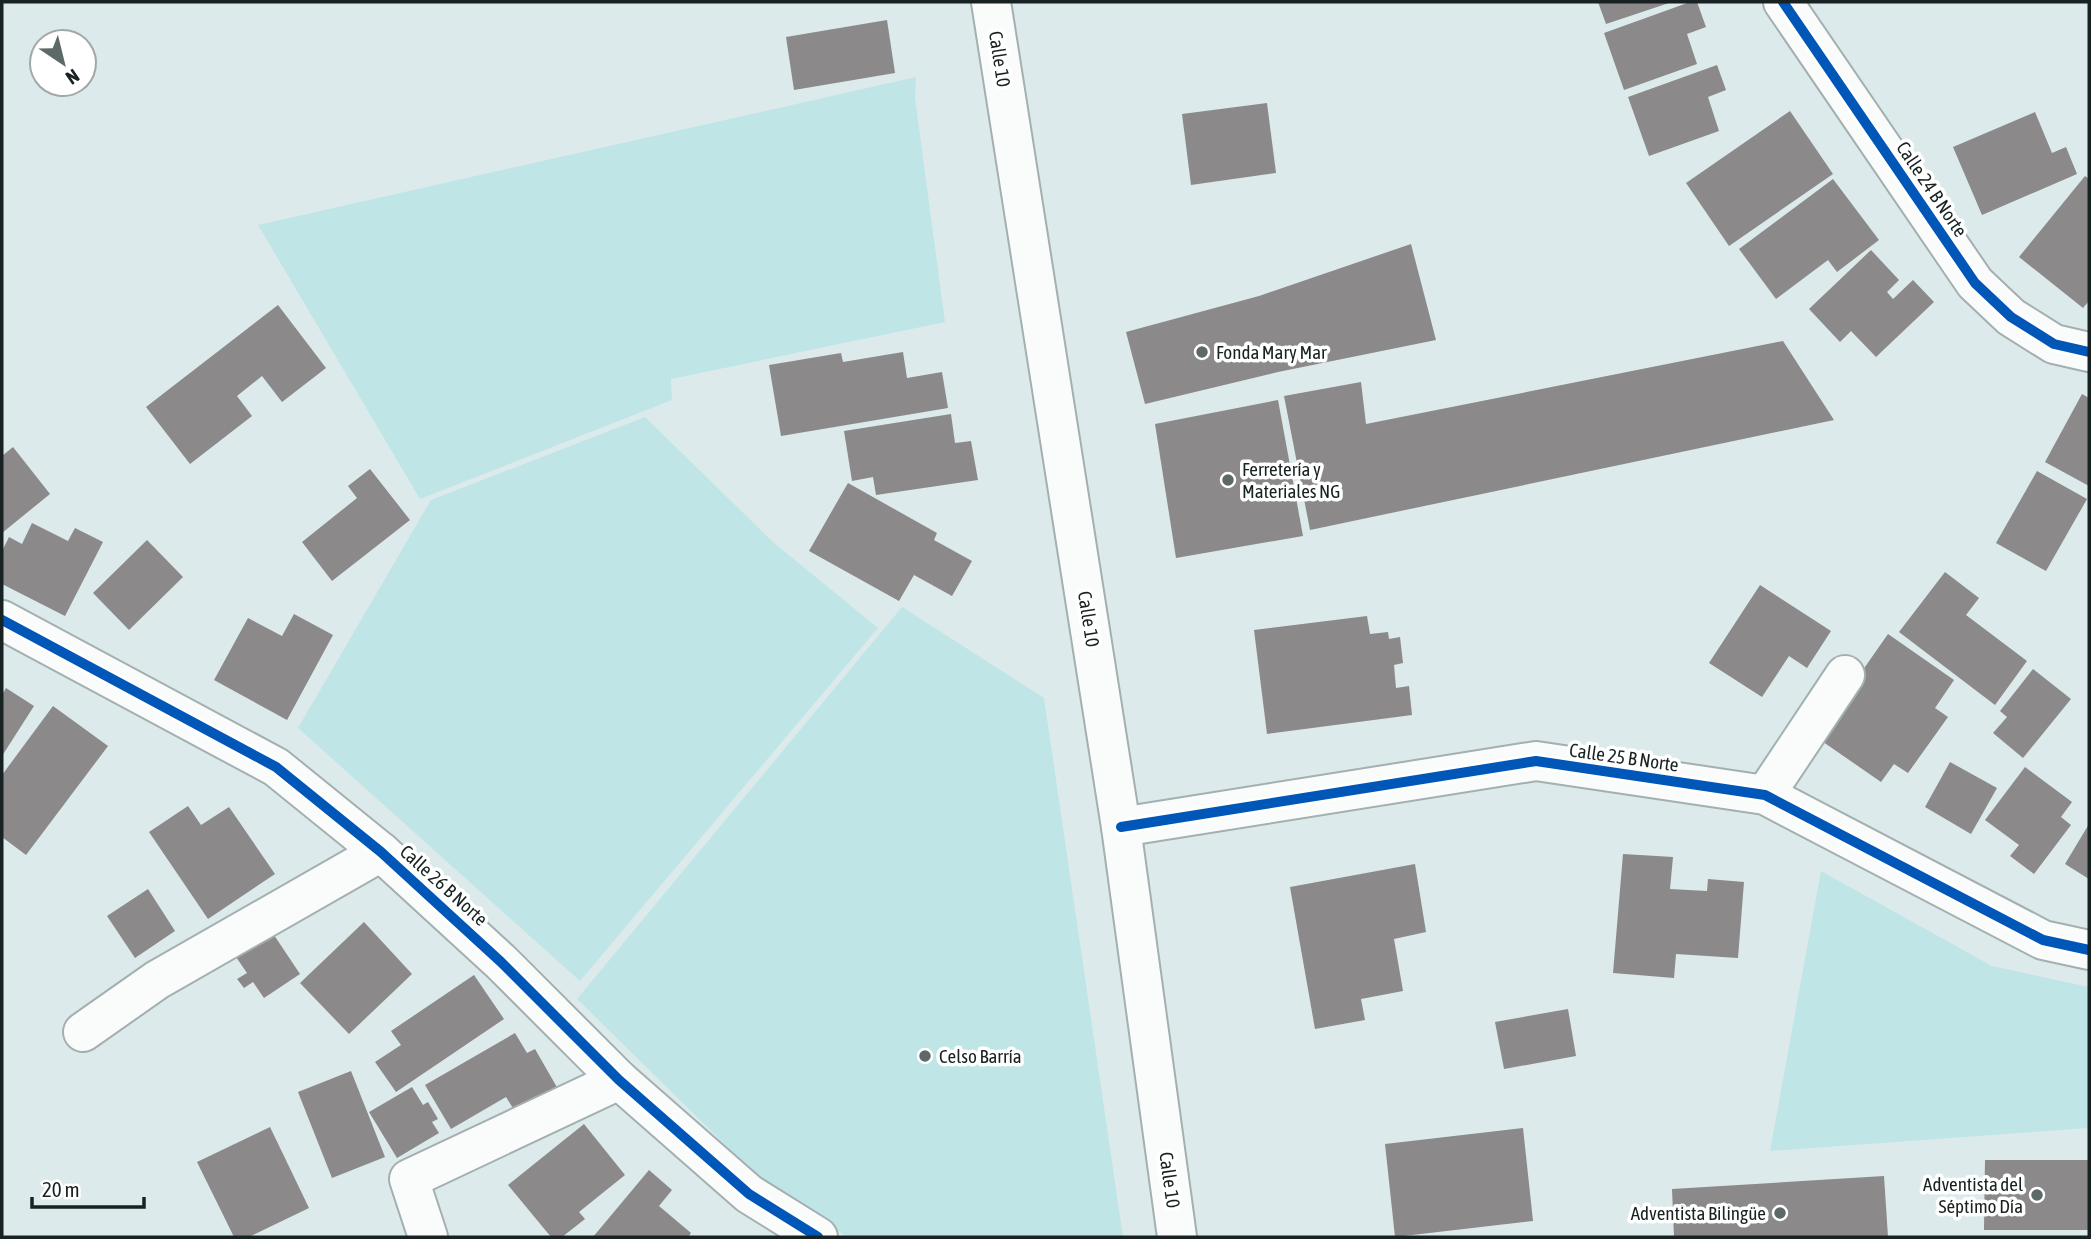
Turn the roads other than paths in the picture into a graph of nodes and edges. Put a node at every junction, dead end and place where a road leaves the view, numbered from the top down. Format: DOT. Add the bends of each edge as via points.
graph roads {
  1 [pos="991,2"];
  2 [pos="1783,2"];
  3 [pos="2089,352"];
  4 [pos="2,621"];
  5 [pos="1845,675"];
  6 [pos="1765,795"];
  7 [pos="1121,827"];
  8 [pos="381,852"];
  9 [pos="2089,950"];
  10 [pos="83,1032"];
  11 [pos="619,1080"];
  12 [pos="428,1237"];
  13 [pos="818,1237"];
  14 [pos="1177,1237"];
  1 -- 7 [label="street, Calle 10"];
  2 -- 3 [label="street, Calle 24 B Norte" via="1975,284 2011,317 2054,344"];
  4 -- 8 [label="street, Calle 26 B Norte" via="276,767"];
  5 -- 6 [label="street"];
  6 -- 7 [label="street, Calle 25 B Norte" via="1536,761"];
  6 -- 9 [label="street, Calle 25 B Norte" via="2043,940"];
  7 -- 14 [label="street, Calle 10"];
  8 -- 10 [label="street" via="157,980"];
  8 -- 11 [label="street, Calle 26 B Norte" via="501,962"];
  11 -- 12 [label="street" via="409,1179"];
  11 -- 13 [label="street, Calle 26 B Norte" via="749,1194"];
}
